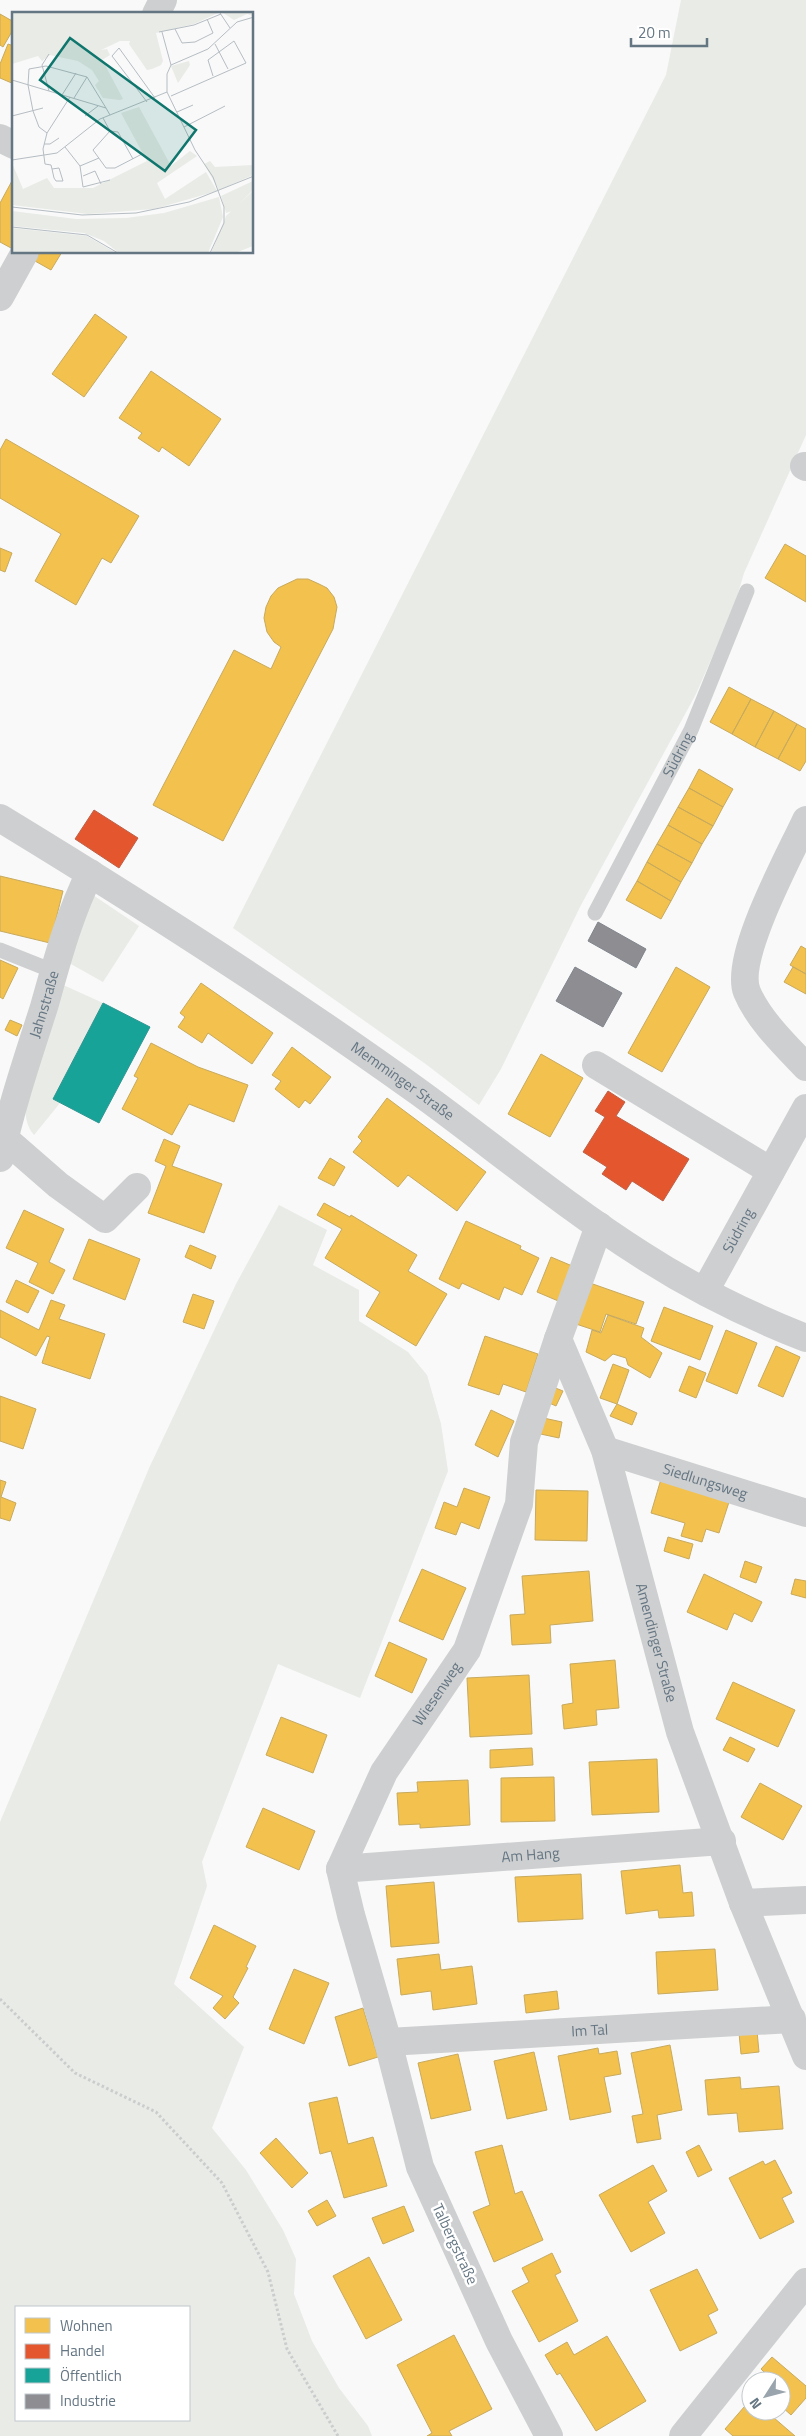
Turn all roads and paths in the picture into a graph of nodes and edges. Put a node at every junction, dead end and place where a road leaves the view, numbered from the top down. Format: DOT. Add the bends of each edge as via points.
graph roads {
  1 [pos="163,0"];
  2 [pos="157,12"];
  3 [pos="0,138"];
  4 [pos="12,144"];
  5 [pos="24,254"];
  6 [pos="0,297"];
  7 [pos="747,591"];
  8 [pos="0,818"];
  9 [pos="806,820"];
  10 [pos="90,873"];
  11 [pos="595,913"];
  12 [pos="0,950"];
  13 [pos="54,971"];
  14 [pos="596,1065"];
  15 [pos="806,1067"];
  16 [pos="806,1108"];
  17 [pos="2,1148"];
  18 [pos="771,1171"];
  19 [pos="137,1186"];
  20 [pos="599,1226"];
  21 [pos="705,1291"];
  22 [pos="806,1338"];
  23 [pos="558,1339"];
  24 [pos="605,1450"];
  25 [pos="806,1513"];
  26 [pos="722,1842"];
  27 [pos="340,1869"];
  28 [pos="806,1900"];
  29 [pos="743,1903"];
  30 [pos="0,1999"];
  31 [pos="792,2019"];
  32 [pos="388,2042"];
  33 [pos="806,2056"];
  34 [pos="806,2282"];
  35 [pos="338,2436"];
  36 [pos="549,2436"];
  37 [pos="684,2436"];
  1 -- 2 [label="street"];
  3 -- 4 [label="street"];
  5 -- 6 [label="street"];
  7 -- 11 [label="lane, Südring" via="692,730"];
  8 -- 10 [label="street, Memminger Straße"];
  9 -- 15 [label="street" via="768,900 747,958 746,991 773,1033"];
  10 -- 13 [label="street, Jahnstraße"];
  10 -- 20 [label="street, Memminger Straße" via="222,957 396,1076"];
  12 -- 13 [label="lane"];
  13 -- 17 [label="street, Jahnstraße"];
  14 -- 18 [label="street"];
  16 -- 18 [label="street, Südring"];
  17 -- 19 [label="street, Jahnstraße" via="105,1219"];
  18 -- 21 [label="street, Südring"];
  20 -- 21 [label="street, Memminger Straße"];
  20 -- 23 [label="street"];
  21 -- 22 [label="street, Memminger Straße"];
  23 -- 24 [label="street, Amendinger Straße"];
  23 -- 27 [label="street, Wiesenweg" via="524,1442 519,1504 467,1650 384,1772"];
  24 -- 25 [label="street, Siedlungsweg"];
  24 -- 26 [label="street, Amendinger Straße" via="680,1732"];
  26 -- 27 [label="street, Am Hang"];
  26 -- 29 [label="street, Amendinger Straße"];
  27 -- 32 [label="street"];
  28 -- 29 [label="street"];
  29 -- 31 [label="street, Amendinger Straße"];
  30 -- 35 [label="path" via="75,2073 156,2112 222,2183 268,2272 287,2350"];
  31 -- 32 [label="street, Im Tal"];
  31 -- 33 [label="street, Amendinger Straße"];
  32 -- 36 [label="street, Talbergstraße" via="420,2167 499,2341"];
  34 -- 37 [label="street"];
}
